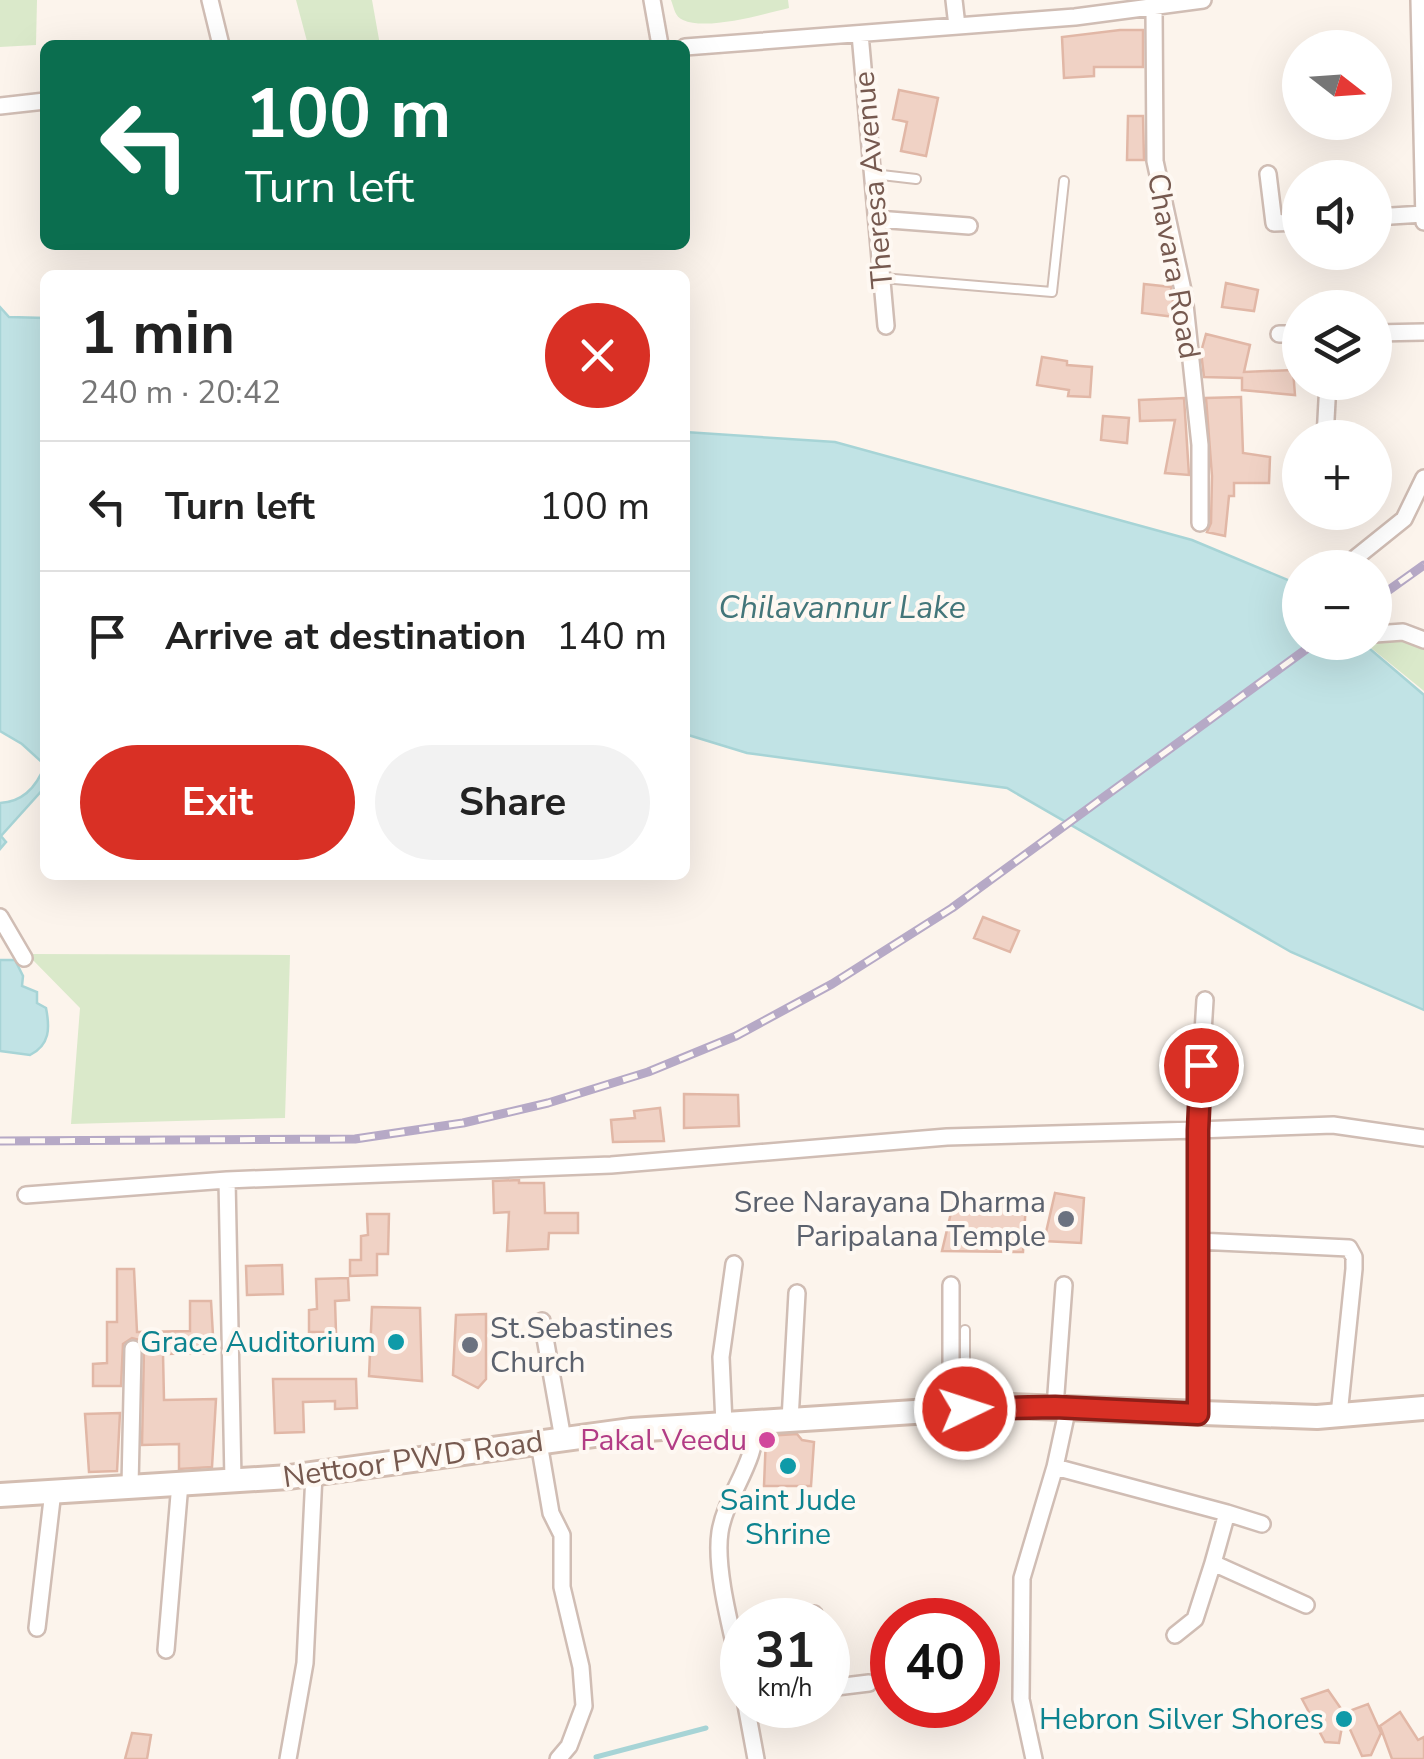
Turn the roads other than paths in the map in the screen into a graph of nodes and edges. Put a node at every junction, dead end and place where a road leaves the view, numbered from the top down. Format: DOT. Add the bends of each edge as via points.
graph roads {
  1 [pos="210,0"];
  2 [pos="652,0"];
  3 [pos="954,0"];
  4 [pos="1074,0"];
  5 [pos="1203,0"];
  6 [pos="1419,0"];
  7 [pos="1154,8"];
  8 [pos="1074,17"];
  9 [pos="957,26"];
  10 [pos="860,34"];
  11 [pos="220,40"];
  12 [pos="659,40"];
  13 [pos="690,47"];
  14 [pos="40,102"];
  15 [pos="0,106"];
  16 [pos="873,174"];
  17 [pos="1268,174"];
  18 [pos="916,179"];
  19 [pos="1064,181"];
  20 [pos="1424,214"];
  21 [pos="1392,216"];
  22 [pos="877,219"];
  23 [pos="1424,222"];
  24 [pos="1282,223"];
  25 [pos="968,226"];
  26 [pos="882,278"];
  27 [pos="886,326"];
  28 [pos="1424,332"];
  29 [pos="1392,333"];
  30 [pos="1424,478"];
  31 [pos="1200,523"];
  32 [pos="1365,550"];
  33 [pos="1392,633"];
  34 [pos="1424,640"];
  35 [pos="0,917"];
  36 [pos="24,958"];
  37 [pos="1205,1000"];
  38 [pos="1198,1130"];
  39 [pos="1424,1138"];
  40 [pos="227,1180"];
  41 [pos="26,1196"];
  42 [pos="1197,1240"];
  43 [pos="734,1264"];
  44 [pos="951,1285"];
  45 [pos="1064,1285"];
  46 [pos="797,1293"];
  47 [pos="542,1321"];
  48 [pos="965,1330"];
  49 [pos="132,1350"];
  50 [pos="1062,1407"];
  51 [pos="1424,1408"];
  52 [pos="958,1410"];
  53 [pos="1198,1414"];
  54 [pos="1338,1415"];
  55 [pos="790,1420"];
  56 [pos="755,1422"];
  57 [pos="724,1424"];
  58 [pos="563,1439"];
  59 [pos="539,1443"];
  60 [pos="1055,1467"];
  61 [pos="314,1474"];
  62 [pos="232,1480"];
  63 [pos="180,1484"];
  64 [pos="130,1486"];
  65 [pos="52,1491"];
  66 [pos="0,1495"];
  67 [pos="1227,1513"];
  68 [pos="1262,1524"];
  69 [pos="1213,1563"];
  70 [pos="726,1598"];
  71 [pos="1306,1605"];
  72 [pos="38,1628"];
  73 [pos="1175,1635"];
  74 [pos="166,1650"];
  75 [pos="869,1683"];
  76 [pos="850,1685"];
  77 [pos="750,1728"];
  78 [pos="288,1759"];
  79 [pos="558,1759"];
  80 [pos="756,1759"];
  81 [pos="1034,1759"];
  1 -- 11 [label="street"];
  2 -- 12 [label="street"];
  3 -- 9 [label="street"];
  4 -- 8 [label="street"];
  5 -- 7 [label="street"];
  6 -- 20 [label="street"];
  7 -- 8 [label="street"];
  7 -- 31 [label="street, Chavara Road" via="1156,160 1184,294 1200,445"];
  8 -- 9 [label="street"];
  9 -- 10 [label="street"];
  10 -- 13 [label="street"];
  10 -- 16 [label="street, Theresa Avenue"];
  14 -- 15 [label="street"];
  16 -- 18 [label="lane"];
  16 -- 22 [label="street, Theresa Avenue"];
  17 -- 24 [label="street" via="1274,223"];
  19 -- 26 [label="lane" via="1052,292"];
  20 -- 21 [label="street"];
  20 -- 23 [label="street"];
  22 -- 25 [label="street"];
  22 -- 26 [label="street, Theresa Avenue"];
  26 -- 27 [label="street, Theresa Avenue"];
  28 -- 29 [label="street"];
  30 -- 32 [label="street" via="1404,519"];
  33 -- 34 [label="street"];
  35 -- 36 [label="street"];
  37 -- 38 [label="street"];
  38 -- 39 [label="street" via="1333,1125"];
  38 -- 40 [label="street" via="947,1137 611,1165"];
  38 -- 42 [label="street"];
  40 -- 41 [label="street"];
  40 -- 62 [label="street"];
  42 -- 53 [label="street"];
  42 -- 54 [label="street" via="1349,1248 1354,1269"];
  43 -- 57 [label="street" via="723,1322"];
  44 -- 52 [label="street"];
  45 -- 50 [label="street"];
  46 -- 55 [label="street"];
  47 -- 58 [label="street"];
  48 -- 52 [label="lane"];
  49 -- 64 [label="street"];
  50 -- 52 [label="street, Nettoor PWD Road"];
  50 -- 53 [label="street, Nettoor PWD Road"];
  50 -- 60 [label="street"];
  51 -- 54 [label="street, Nettoor PWD Road"];
  52 -- 55 [label="street, Nettoor PWD Road"];
  53 -- 54 [label="street, Nettoor PWD Road"];
  55 -- 56 [label="street, Nettoor PWD Road"];
  56 -- 57 [label="street, Nettoor PWD Road"];
  56 -- 70 [label="street" via="756,1440 720,1532"];
  57 -- 58 [label="street, Nettoor PWD Road"];
  58 -- 59 [label="street, Nettoor PWD Road"];
  59 -- 61 [label="street, Nettoor PWD Road"];
  59 -- 79 [label="street" via="551,1513 562,1535 562,1587 584,1706"];
  60 -- 67 [label="street"];
  60 -- 81 [label="street" via="1022,1578 1022,1699"];
  61 -- 62 [label="street, Nettoor PWD Road"];
  61 -- 78 [label="street" via="305,1662"];
  62 -- 63 [label="street, Nettoor PWD Road"];
  63 -- 64 [label="street, Nettoor PWD Road"];
  63 -- 74 [label="street"];
  64 -- 65 [label="street, Nettoor PWD Road"];
  65 -- 66 [label="street, Nettoor PWD Road"];
  65 -- 72 [label="street"];
  67 -- 68 [label="street"];
  67 -- 69 [label="street"];
  69 -- 71 [label="street"];
  69 -- 73 [label="street" via="1195,1620"];
  75 -- 76 [label="street"];
  77 -- 80 [label="street"];
}
